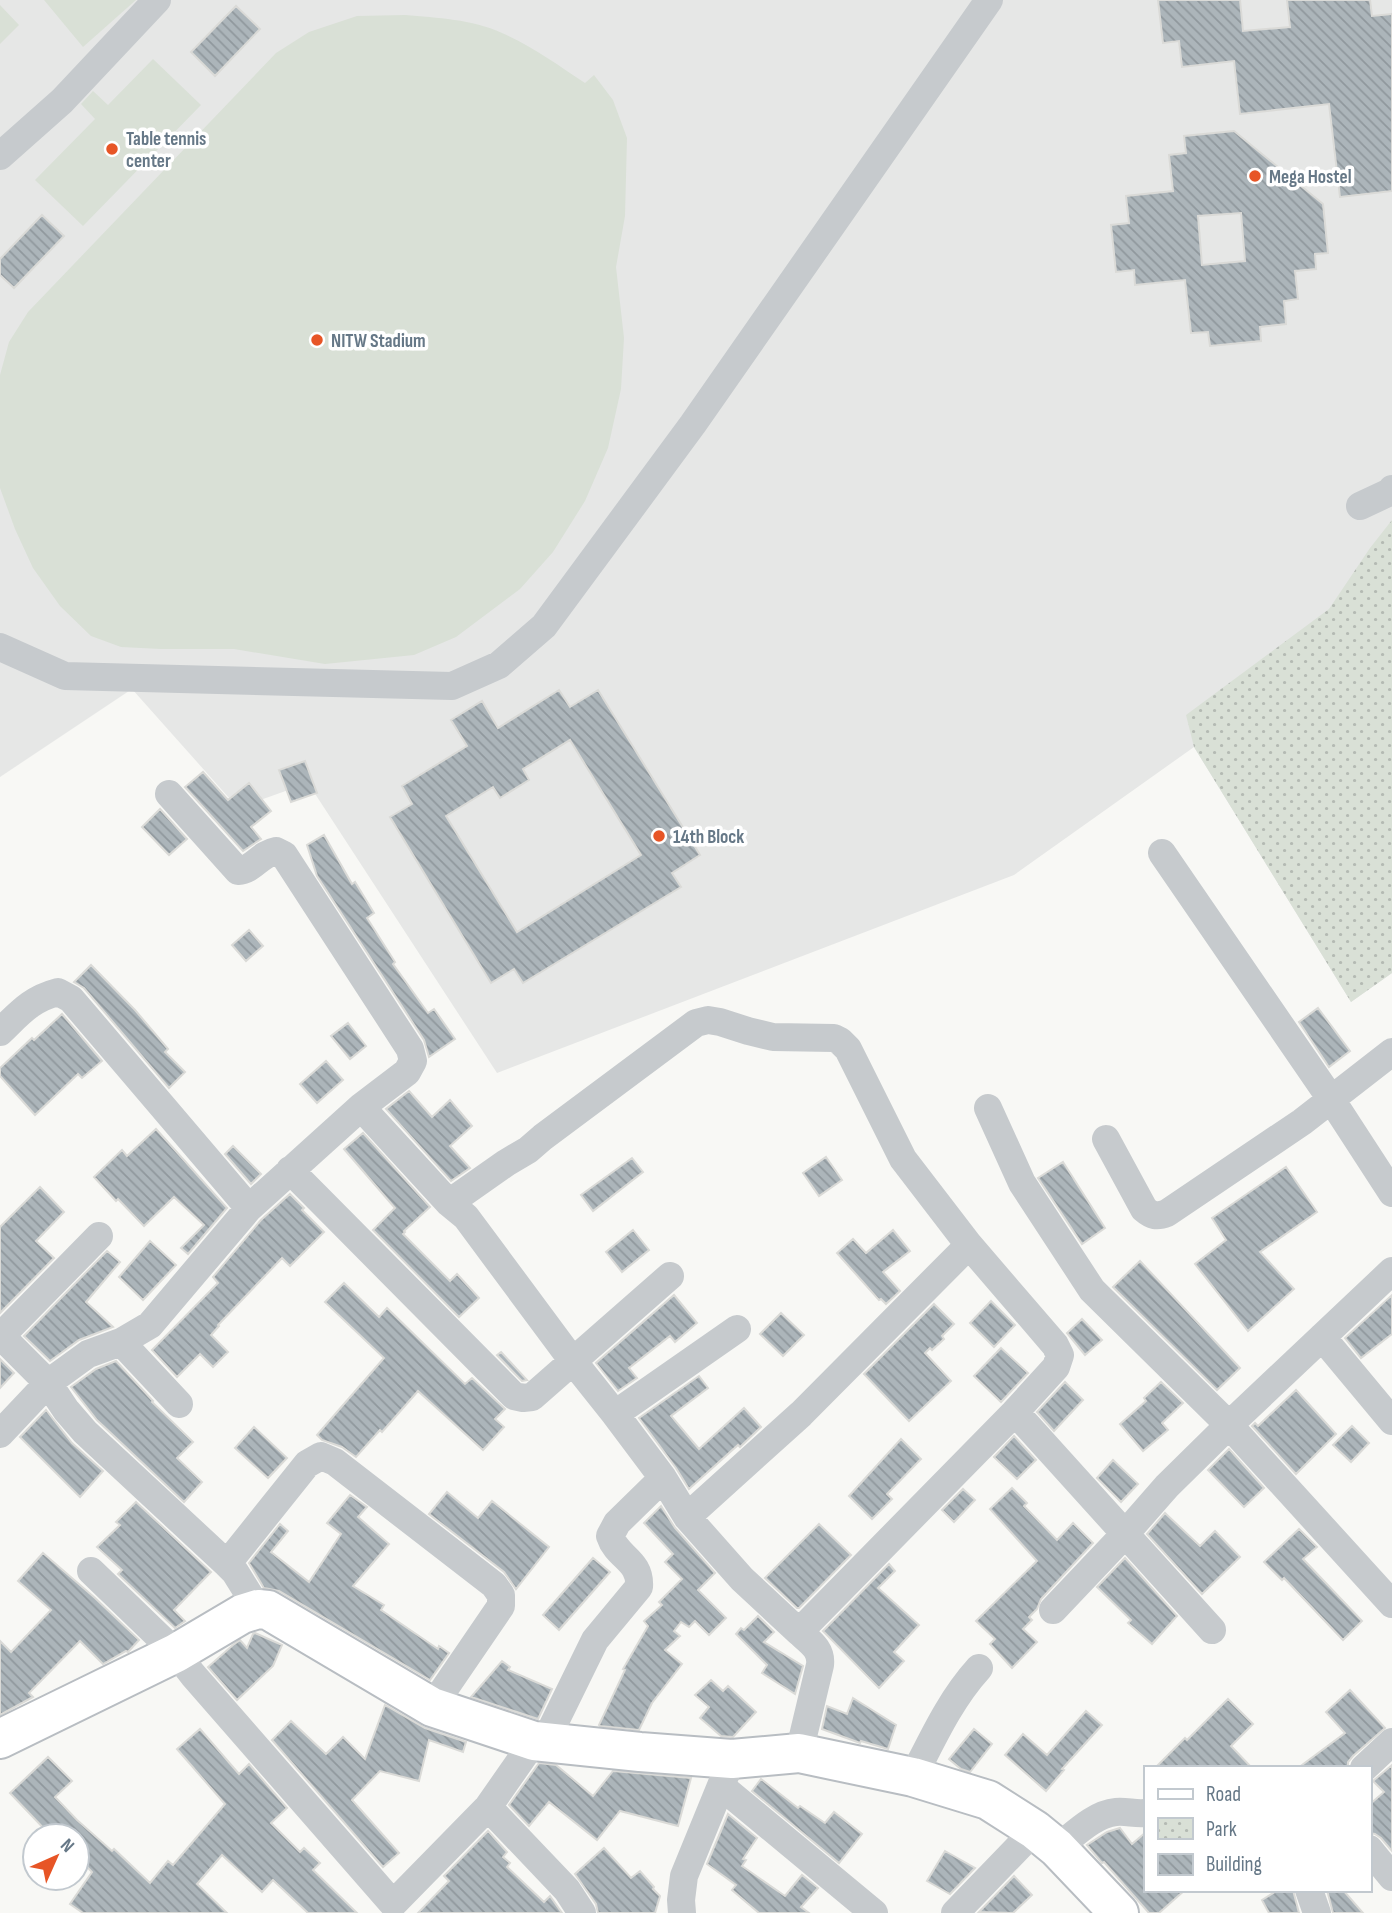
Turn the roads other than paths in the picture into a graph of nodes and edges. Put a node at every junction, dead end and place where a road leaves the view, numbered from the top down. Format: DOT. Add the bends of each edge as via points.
graph roads {
  1 [pos="157,0"];
  2 [pos="982,3"];
  3 [pos="0,156"];
  4 [pos="1392,489"];
  5 [pos="1360,506"];
  6 [pos="0,647"];
  7 [pos="169,794"];
  8 [pos="1162,853"];
  9 [pos="0,1032"];
  10 [pos="1392,1052"];
  11 [pos="1331,1100"];
  12 [pos="361,1107"];
  13 [pos="988,1108"];
  14 [pos="1106,1139"];
  15 [pos="290,1170"];
  16 [pos="1392,1193"];
  17 [pos="449,1203"];
  18 [pos="249,1208"];
  19 [pos="99,1236"];
  20 [pos="969,1245"];
  21 [pos="1392,1271"];
  22 [pos="670,1276"];
  23 [pos="737,1329"];
  24 [pos="1,1335"];
  25 [pos="1322,1337"];
  26 [pos="121,1342"];
  27 [pos="572,1360"];
  28 [pos="48,1383"];
  29 [pos="179,1404"];
  30 [pos="1015,1412"];
  31 [pos="615,1414"];
  32 [pos="1392,1421"];
  33 [pos="1229,1425"];
  34 [pos="0,1434"];
  35 [pos="663,1478"];
  36 [pos="687,1517"];
  37 [pos="1125,1534"];
  38 [pos="228,1564"];
  39 [pos="91,1571"];
  40 [pos="1392,1604"];
  41 [pos="258,1609"];
  42 [pos="1053,1609"];
  43 [pos="1212,1630"];
  44 [pos="799,1632"];
  45 [pos="176,1653"];
  46 [pos="979,1668"];
  47 [pos="432,1707"];
  48 [pos="0,1739"];
  49 [pos="539,1741"];
  50 [pos="1392,1742"];
  51 [pos="799,1753"];
  52 [pos="1366,1766"];
  53 [pos="727,1773"];
  54 [pos="913,1777"];
  55 [pos="488,1807"];
  56 [pos="1144,1813"];
  57 [pos="1046,1839"];
  58 [pos="1371,1851"];
  59 [pos="1392,1877"];
  60 [pos="1310,1892"];
  61 [pos="395,1909"];
  62 [pos="582,1913"];
  63 [pos="682,1913"];
  64 [pos="874,1913"];
  65 [pos="955,1913"];
  66 [pos="1119,1913"];
  67 [pos="1317,1913"];
  1 -- 3 [label="street" via="62,101"];
  2 -- 6 [label="street" via="676,447 544,626 499,665 452,686 65,677"];
  4 -- 5 [label="street"];
  7 -- 12 [label="street" via="238,871 246,871 267,853 284,855 410,1049 413,1061 407,1072"];
  8 -- 11 [label="street"];
  9 -- 18 [label="street" via="42,996 58,992 71,999"];
  10 -- 11 [label="street"];
  11 -- 14 [label="street" via="1158,1217 1144,1209"];
  11 -- 16 [label="street"];
  12 -- 15 [label="street"];
  12 -- 17 [label="street"];
  13 -- 33 [label="street" via="1022,1183 1092,1290"];
  15 -- 18 [label="street"];
  15 -- 27 [label="street" via="514,1395 532,1396"];
  17 -- 20 [label="street" via="528,1150 696,1023 708,1020 760,1035 840,1041 903,1159"];
  17 -- 27 [label="street" via="466,1217"];
  18 -- 26 [label="street" via="150,1325"];
  19 -- 24 [label="street"];
  20 -- 30 [label="street" via="1060,1355 1056,1367"];
  20 -- 36 [label="street" via="801,1414"];
  21 -- 25 [label="street"];
  22 -- 27 [label="street"];
  23 -- 31 [label="street"];
  24 -- 28 [label="street"];
  25 -- 32 [label="street"];
  25 -- 33 [label="street"];
  26 -- 28 [label="street" via="88,1353"];
  26 -- 29 [label="street"];
  27 -- 31 [label="street"];
  28 -- 34 [label="street"];
  28 -- 38 [label="street" via="85,1432"];
  30 -- 37 [label="street"];
  30 -- 44 [label="street"];
  31 -- 35 [label="street"];
  33 -- 37 [label="street"];
  33 -- 40 [label="street"];
  35 -- 36 [label="street"];
  35 -- 49 [label="street" via="617,1523 610,1536 637,1571 639,1587 595,1640"];
  36 -- 44 [label="street"];
  37 -- 42 [label="street"];
  37 -- 43 [label="street"];
  38 -- 41 [label="street"];
  38 -- 47 [label="street" via="307,1464 321,1456 335,1462 501,1595 500,1606"];
  39 -- 45 [label="street"];
  41 -- 45 [label="street"];
  41 -- 47 [label="street" via="268,1610"];
  44 -- 51 [label="street" via="821,1655"];
  45 -- 48 [label="street"];
  45 -- 61 [label="street"];
  46 -- 54 [label="street" via="949,1706"];
  47 -- 49 [label="street"];
  49 -- 53 [label="street" via="639,1752"];
  49 -- 55 [label="street"];
  50 -- 52 [label="street"];
  51 -- 53 [label="street"];
  51 -- 54 [label="street"];
  53 -- 63 [label="street" via="684,1876"];
  53 -- 64 [label="street"];
  54 -- 57 [label="street" via="988,1800"];
  55 -- 61 [label="street"];
  55 -- 62 [label="street" via="567,1890"];
  56 -- 57 [label="street" via="1110,1813"];
  57 -- 65 [label="street"];
  57 -- 66 [label="street"];
  58 -- 59 [label="street"];
  60 -- 67 [label="street"];
}
